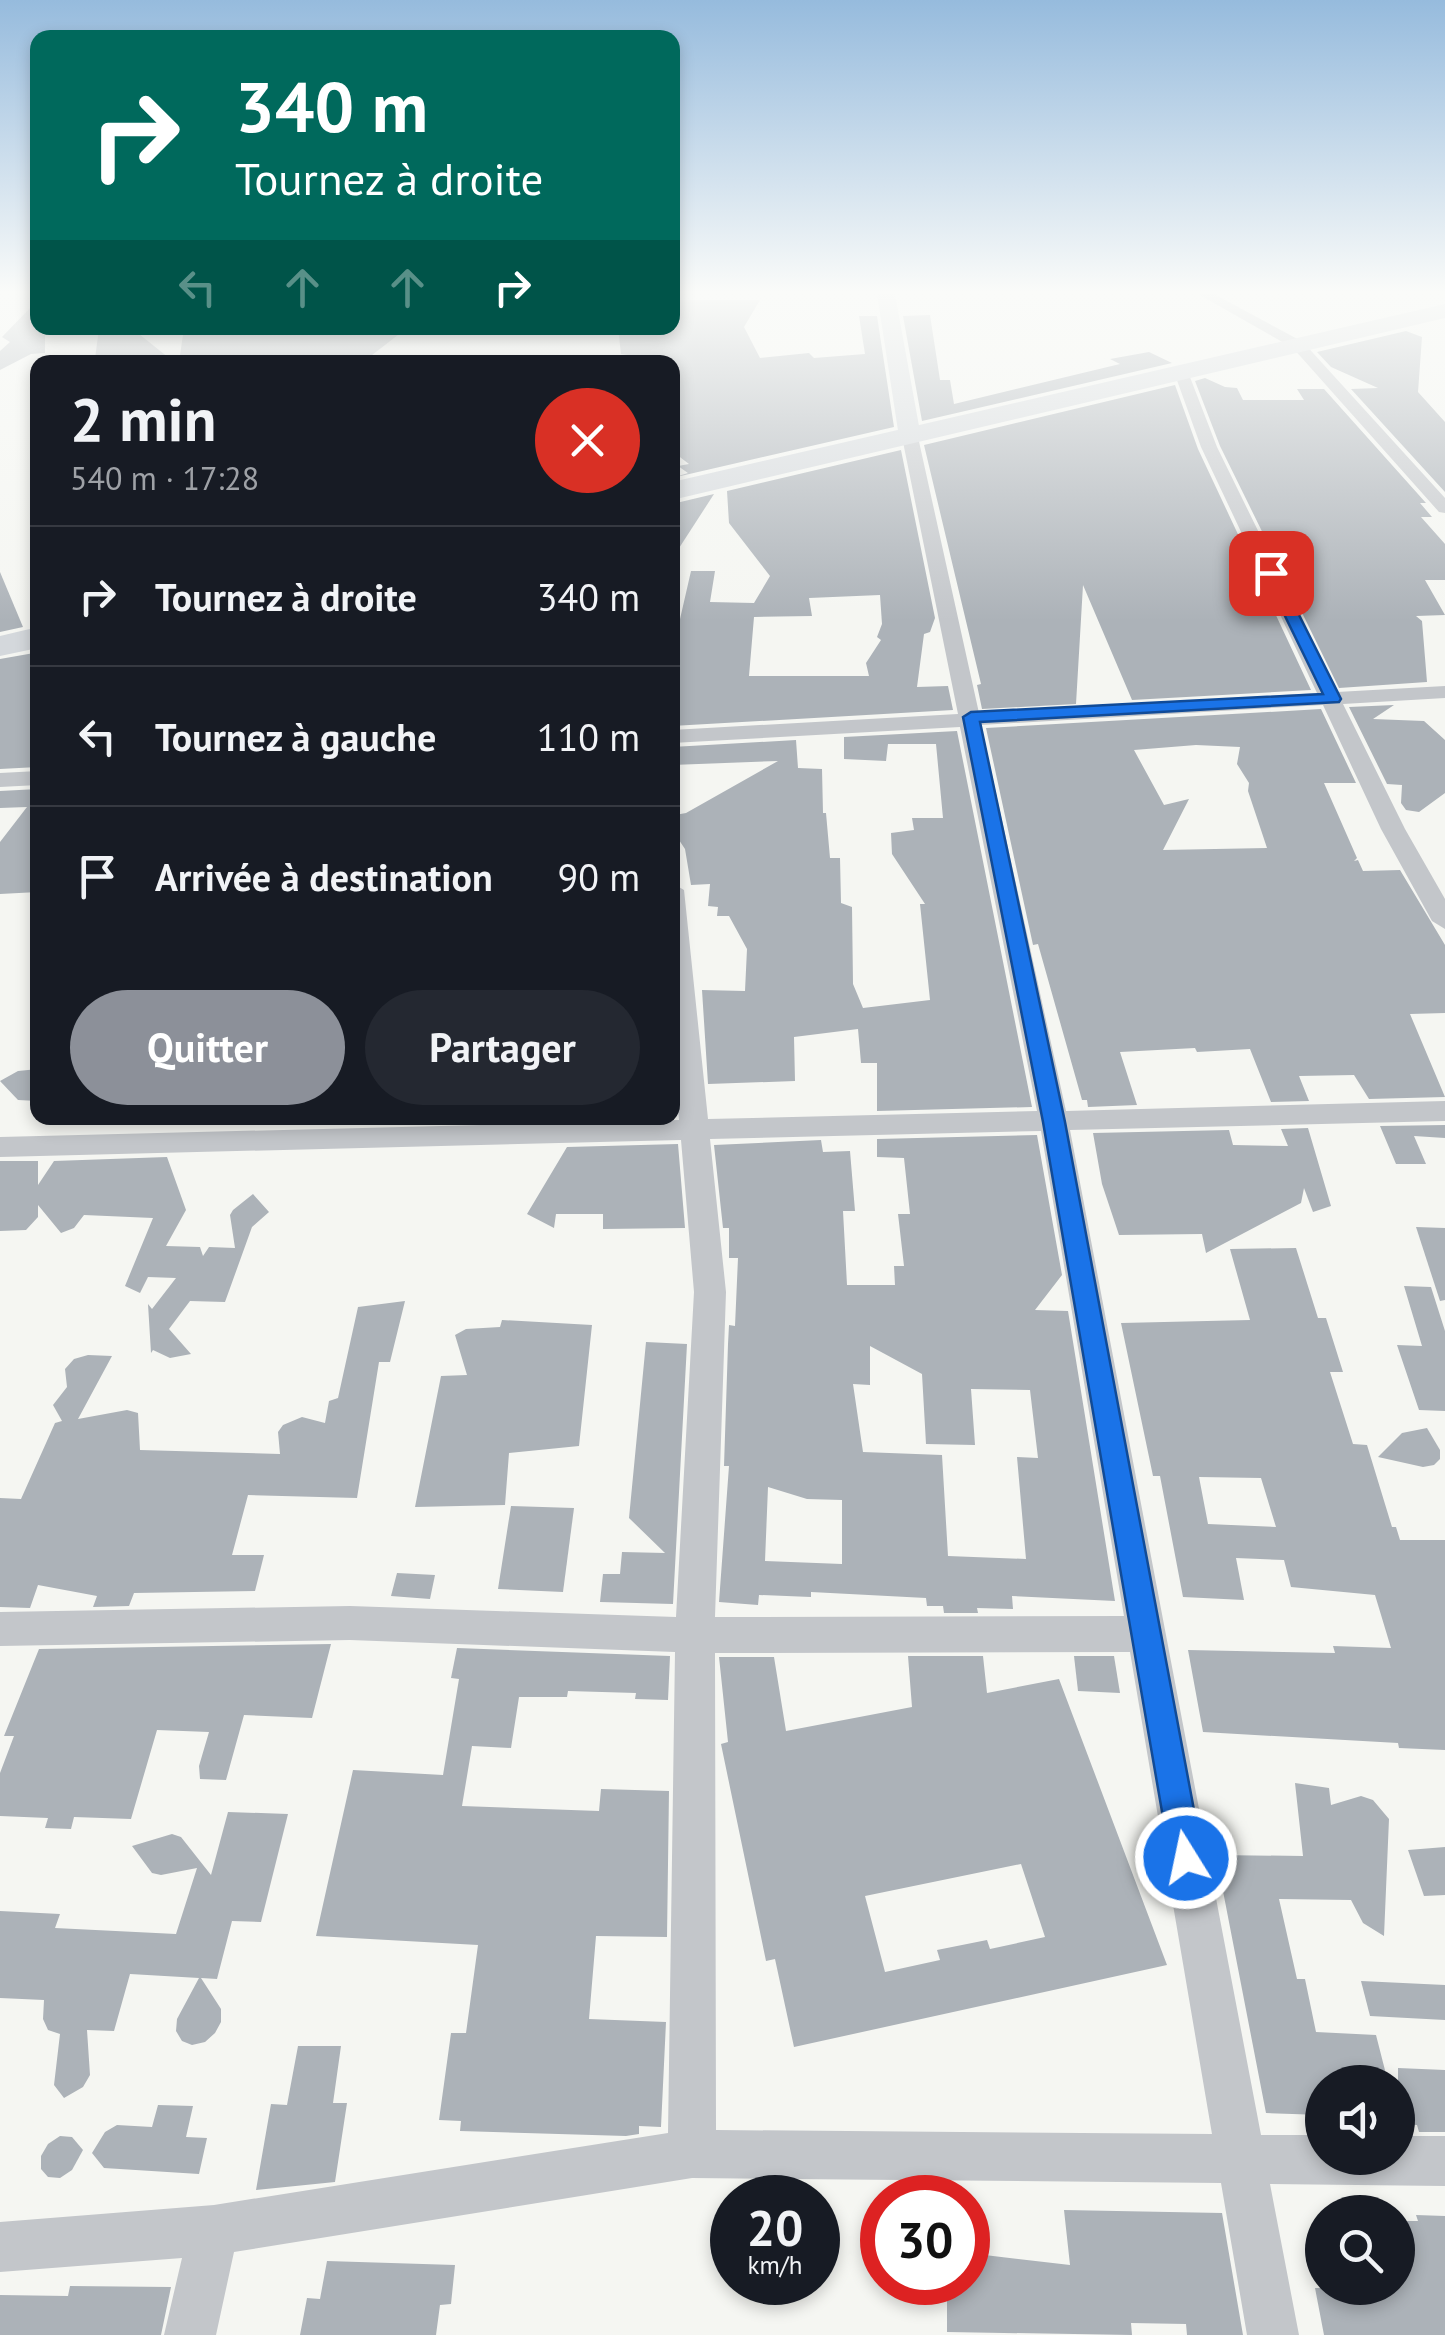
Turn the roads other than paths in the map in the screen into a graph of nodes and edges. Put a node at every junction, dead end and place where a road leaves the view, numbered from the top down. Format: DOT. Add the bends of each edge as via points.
graph roads {
  1 [pos="904,403"];
  2 [pos="1050,403"];
  3 [pos="1192,403"];
  4 [pos="1350,403"];
  5 [pos="910,436"];
  6 [pos="680,489"];
  7 [pos="1445,508"];
  8 [pos="30,640"];
  9 [pos="0,646"];
  10 [pos="1445,692"];
  11 [pos="1333,699"];
  12 [pos="971,717"];
  13 [pos="680,737"];
  14 [pos="30,778"];
  15 [pos="0,780"];
  16 [pos="1445,921"];
  17 [pos="680,970"];
  18 [pos="1445,1111"];
  19 [pos="1054,1122"];
  20 [pos="696,1131"];
  21 [pos="0,1147"];
  22 [pos="0,1629"];
  23 [pos="1145,1634"];
  24 [pos="695,1635"];
  25 [pos="692,2154"];
  26 [pos="1242,2156"];
  27 [pos="1445,2160"];
  28 [pos="214,2230"];
  29 [pos="0,2247"];
  30 [pos="190,2335"];
  31 [pos="1273,2335"];
  1 -- 5 [label="main road"];
  2 -- 5 [label="highway"];
  3 -- 11 [label="street"];
  4 -- 7 [label="street"];
  5 -- 6 [label="highway"];
  5 -- 12 [label="street"];
  8 -- 9 [label="highway"];
  10 -- 11 [label="street"];
  11 -- 12 [label="street"];
  11 -- 16 [label="street"];
  12 -- 13 [label="street"];
  12 -- 19 [label="street"];
  14 -- 15 [label="street"];
  17 -- 20 [label="street"];
  18 -- 19 [label="street"];
  19 -- 20 [label="street"];
  19 -- 23 [label="street"];
  20 -- 21 [label="street"];
  20 -- 24 [label="street" via="710,1292"];
  22 -- 24 [label="street" via="350,1623"];
  23 -- 24 [label="street"];
  23 -- 26 [label="street"];
  24 -- 25 [label="street"];
  25 -- 26 [label="street"];
  25 -- 28 [label="street"];
  26 -- 27 [label="street"];
  26 -- 31 [label="street"];
  28 -- 29 [label="street"];
  28 -- 30 [label="street"];
}
